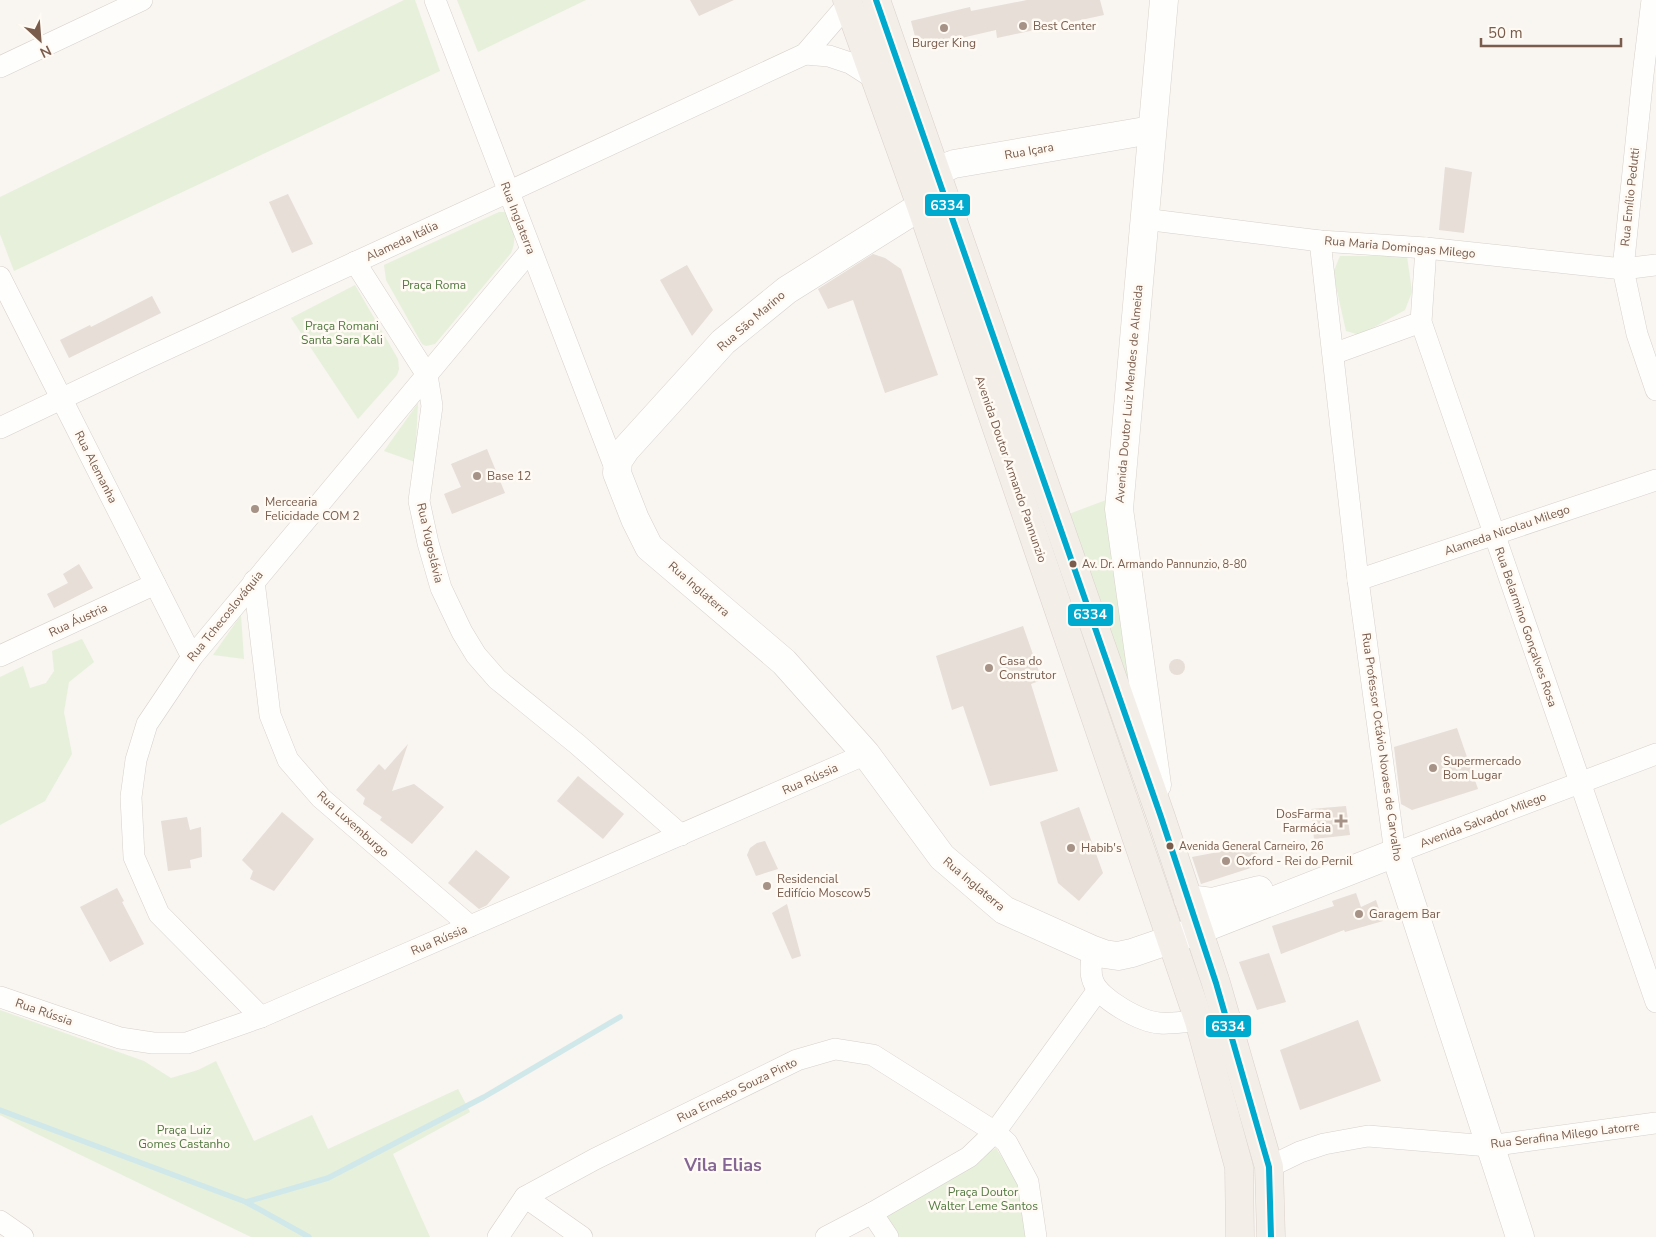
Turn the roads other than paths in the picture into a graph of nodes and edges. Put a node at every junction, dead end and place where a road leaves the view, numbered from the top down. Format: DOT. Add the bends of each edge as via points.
graph roads {
  1 [pos="142,0"];
  2 [pos="435,0"];
  3 [pos="876,0"];
  4 [pos="1164,0"];
  5 [pos="1652,0"];
  6 [pos="850,1"];
  7 [pos="805,54"];
  8 [pos="0,67"];
  9 [pos="1649,72"];
  10 [pos="875,79"];
  11 [pos="1152,130"];
  12 [pos="936,172"];
  13 [pos="508,192"];
  14 [pos="918,198"];
  15 [pos="1144,219"];
  16 [pos="1320,241"];
  17 [pos="1426,248"];
  18 [pos="530,251"];
  19 [pos="355,262"];
  20 [pos="1656,265"];
  21 [pos="1623,269"];
  22 [pos="0,277"];
  23 [pos="1420,322"];
  24 [pos="1333,354"];
  25 [pos="427,375"];
  26 [pos="1656,390"];
  27 [pos="61,399"];
  28 [pos="0,428"];
  29 [pos="617,472"];
  30 [pos="1656,480"];
  31 [pos="1494,534"];
  32 [pos="1358,580"];
  33 [pos="254,581"];
  34 [pos="155,584"];
  35 [pos="0,656"];
  36 [pos="192,656"];
  37 [pos="866,754"];
  38 [pos="1656,754"];
  39 [pos="1580,783"];
  40 [pos="1161,817"];
  41 [pos="681,835"];
  42 [pos="1395,853"];
  43 [pos="1188,900"];
  44 [pos="470,926"];
  45 [pos="1198,930"];
  46 [pos="1172,940"];
  47 [pos="1093,950"];
  48 [pos="1098,990"];
  49 [pos="0,997"];
  50 [pos="1656,1002"];
  51 [pos="262,1017"];
  52 [pos="1199,1021"];
  53 [pos="1656,1123"];
  54 [pos="995,1132"];
  55 [pos="1489,1146"];
  56 [pos="1269,1167"];
  57 [pos="525,1197"];
  58 [pos="872,1213"];
  59 [pos="0,1221"];
  60 [pos="20,1236"];
  61 [pos="498,1237"];
  62 [pos="582,1237"];
  63 [pos="826,1237"];
  64 [pos="888,1237"];
  65 [pos="1036,1237"];
  66 [pos="1240,1237"];
  67 [pos="1271,1237"];
  68 [pos="1520,1237"];
  1 -- 8 [label="street"];
  2 -- 13 [label="street, Rua Inglaterra"];
  3 -- 12 [label="main road"];
  4 -- 11 [label="street, Avenida Doutor Luiz Mendes de Almeida"];
  5 -- 9 [label="street, Rua Emílio Pedutti"];
  6 -- 7 [label="street, Alameda Itália"];
  6 -- 10 [label="main road, Avenida Doutor Armando Pannunzio"];
  7 -- 10 [label="street" via="834,58"];
  7 -- 13 [label="street, Alameda Itália"];
  9 -- 21 [label="street, Rua Emílio Pedutti"];
  10 -- 14 [label="main road, Avenida Doutor Armando Pannunzio"];
  11 -- 12 [label="street, Rua Içara" via="954,164"];
  11 -- 15 [label="street, Avenida Doutor Luiz Mendes de Almeida"];
  12 -- 14 [label="street, Rua Içara" via="923,180"];
  12 -- 40 [label="main road"];
  13 -- 18 [label="street, Rua Inglaterra"];
  13 -- 19 [label="street, Alameda Itália"];
  14 -- 29 [label="street, Rua São Marino" via="787,290 724,342 626,449 618,461"];
  14 -- 46 [label="main road, Avenida Doutor Armando Pannunzio"];
  15 -- 16 [label="street, Rua Maria Domingas Milego"];
  15 -- 40 [label="street, Avenida Doutor Luiz Mendes de Almeida" via="1119,509"];
  16 -- 17 [label="street, Rua Maria Domingas Milego"];
  16 -- 24 [label="street, Rua Professor Octávio Novaes de Carvalho"];
  17 -- 21 [label="street, Rua Maria Domingas Milego"];
  17 -- 23 [label="street, Rua Belarmino Gonçalves Rosa"];
  18 -- 25 [label="street, Rua Tchecoslováquia"];
  18 -- 29 [label="street, Rua Inglaterra"];
  19 -- 25 [label="street, Rua Yugoslávia"];
  19 -- 27 [label="street, Alameda Itália"];
  20 -- 21 [label="street, Rua Maria Domingas Milego"];
  21 -- 26 [label="street, Rua Emílio Pedutti" via="1637,334"];
  22 -- 27 [label="street, Rua Alemanha"];
  23 -- 24 [label="street"];
  23 -- 31 [label="street, Rua Belarmino Gonçalves Rosa"];
  24 -- 32 [label="street, Rua Professor Octávio Novaes de Carvalho"];
  25 -- 33 [label="street, Rua Tchecoslováquia"];
  25 -- 41 [label="street, Rua Yugoslávia" via="432,406 419,501 441,588 462,632 496,679 577,744"];
  27 -- 28 [label="street, Alameda Itália"];
  27 -- 34 [label="street, Rua Alemanha"];
  29 -- 37 [label="street, Rua Inglaterra" via="649,547 784,662"];
  30 -- 31 [label="street, Alameda Nicolau Milego"];
  31 -- 32 [label="street, Alameda Nicolau Milego"];
  31 -- 39 [label="street, Rua Belarmino Gonçalves Rosa"];
  32 -- 42 [label="street, Rua Professor Octávio Novaes de Carvalho"];
  33 -- 36 [label="street, Rua Tchecoslováquia"];
  33 -- 44 [label="street, Rua Luxemburgo" via="270,715 288,760 321,798"];
  34 -- 35 [label="street, Rua Áustria"];
  34 -- 36 [label="street, Rua Alemanha"];
  36 -- 51 [label="street, Rua Tchecoslováquia" via="147,724 136,760 130,797 134,857 159,914"];
  37 -- 41 [label="street, Rua Rússia"];
  37 -- 47 [label="street, Rua Inglaterra" via="942,857 1004,910"];
  38 -- 39 [label="street, Avenida Salvador Milego"];
  39 -- 42 [label="street, Avenida Salvador Milego"];
  39 -- 50 [label="street, Rua Belarmino Gonçalves Rosa"];
  40 -- 43 [label="main road"];
  41 -- 44 [label="street, Rua Rússia"];
  42 -- 43 [label="street" via="1212,902"];
  42 -- 45 [label="street, Avenida Salvador Milego"];
  42 -- 55 [label="street, Rua Professor Octávio Novaes de Carvalho"];
  43 -- 45 [label="main road"];
  44 -- 51 [label="street, Rua Rússia"];
  45 -- 46 [label="street, Rua Inglaterra"];
  45 -- 56 [label="main road"];
  46 -- 47 [label="street, Rua Inglaterra" via="1118,956"];
  46 -- 52 [label="main road, Avenida Doutor Armando Pannunzio"];
  47 -- 48 [label="street" via="1092,980"];
  48 -- 52 [label="street" via="1141,1019 1159,1023"];
  48 -- 54 [label="street"];
  49 -- 51 [label="street, Rua Rússia" via="120,1038 153,1043 186,1043"];
  52 -- 66 [label="main road, Avenida Doutor Armando Pannunzio" via="1239,1167"];
  53 -- 55 [label="street, Rua Serafina Milego Latorre"];
  54 -- 57 [label="street, Rua Ernesto Souza Pinto" via="873,1055 835,1049 798,1060"];
  54 -- 58 [label="street" via="969,1157"];
  54 -- 65 [label="street, Rua Ernesto Souza Pinto" via="1007,1143 1028,1182"];
  55 -- 56 [label="street, Rua Serafina Milego Latorre" via="1368,1136 1324,1144"];
  55 -- 68 [label="street, Rua Professor Octávio Novaes de Carvalho"];
  56 -- 67 [label="main road"];
  57 -- 61 [label="street, Rua Ernesto Souza Pinto"];
  57 -- 62 [label="street"];
  58 -- 63 [label="street"];
  58 -- 64 [label="street"];
  59 -- 60 [label="street"];
}
